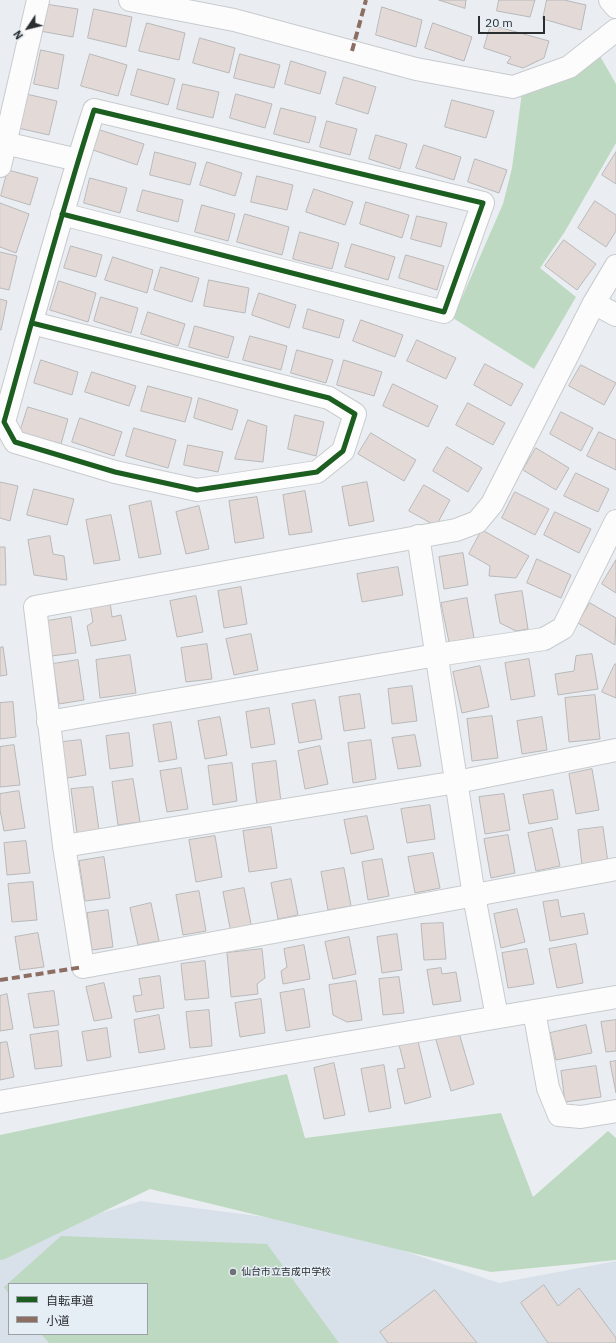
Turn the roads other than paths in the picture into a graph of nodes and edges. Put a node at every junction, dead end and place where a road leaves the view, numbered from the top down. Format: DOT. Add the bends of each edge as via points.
graph roads {
  1 [pos="38,0"];
  2 [pos="130,0"];
  3 [pos="610,0"];
  4 [pos="616,7"];
  5 [pos="616,30"];
  6 [pos="3,142"];
  7 [pos="78,160"];
  8 [pos="0,166"];
  9 [pos="62,214"];
  10 [pos="616,266"];
  11 [pos="594,303"];
  12 [pos="616,314"];
  13 [pos="32,323"];
  14 [pos="7,386"];
  15 [pos="616,521"];
  16 [pos="418,536"];
  17 [pos="437,655"];
  18 [pos="48,722"];
  19 [pos="616,750"];
  20 [pos="457,782"];
  21 [pos="64,846"];
  22 [pos="616,870"];
  23 [pos="474,896"];
  24 [pos="616,997"];
  25 [pos="534,1011"];
  26 [pos="497,1017"];
  27 [pos="0,1102"];
  28 [pos="616,1111"];
  1 -- 6 [label="street"];
  2 -- 5 [label="street" via="234,20 416,68 513,87 569,67"];
  3 -- 4 [label="street"];
  6 -- 7 [label="street"];
  6 -- 8 [label="street"];
  7 -- 9 [label="street"];
  7 -- 9 [label="street" via="94,110 482,203 444,312"];
  9 -- 13 [label="street"];
  10 -- 11 [label="street"];
  11 -- 12 [label="street"];
  11 -- 16 [label="street" via="492,504 477,522 456,530"];
  13 -- 14 [label="street"];
  13 -- 14 [label="street" via="329,398 355,414 343,451 317,472 197,490 115,472 15,442 4,422"];
  15 -- 17 [label="street" via="563,628 544,639"];
  16 -- 17 [label="street"];
  16 -- 18 [label="street" via="35,607"];
  17 -- 18 [label="street"];
  17 -- 20 [label="street"];
  18 -- 21 [label="street"];
  19 -- 20 [label="street"];
  20 -- 21 [label="street"];
  20 -- 23 [label="street"];
  21 -- 23 [label="street" via="83,967"];
  22 -- 23 [label="street"];
  23 -- 26 [label="street"];
  24 -- 25 [label="street"];
  25 -- 26 [label="street"];
  25 -- 28 [label="street" via="548,1088 559,1115 580,1117"];
  26 -- 27 [label="street"];
}
